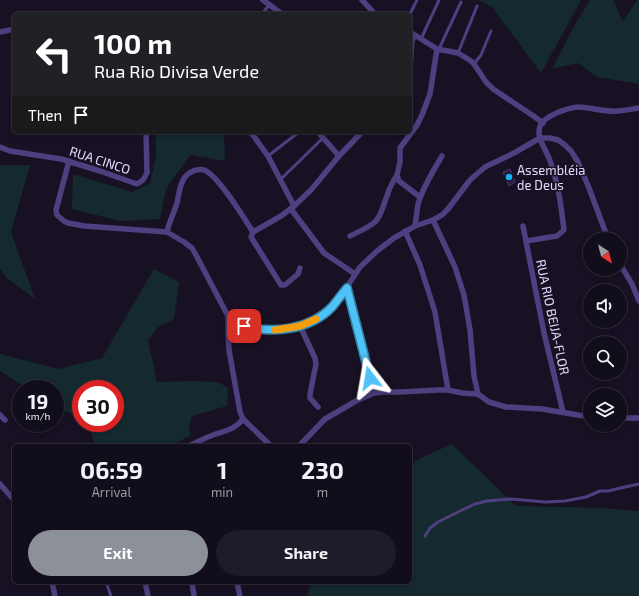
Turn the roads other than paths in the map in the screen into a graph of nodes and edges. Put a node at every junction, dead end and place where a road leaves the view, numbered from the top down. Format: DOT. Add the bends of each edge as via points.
graph roads {
  1 [pos="263,0"];
  2 [pos="362,0"];
  3 [pos="417,0"];
  4 [pos="439,0"];
  5 [pos="461,2"];
  6 [pos="269,5"];
  7 [pos="477,6"];
  8 [pos="264,12"];
  9 [pos="279,12"];
  10 [pos="373,12"];
  11 [pos="411,12"];
  12 [pos="12,30"];
  13 [pos="491,31"];
  14 [pos="0,32"];
  15 [pos="412,33"];
  16 [pos="416,35"];
  17 [pos="421,39"];
  18 [pos="438,49"];
  19 [pos="458,53"];
  20 [pos="412,58"];
  21 [pos="474,64"];
  22 [pos="639,108"];
  23 [pos="543,122"];
  24 [pos="412,132"];
  25 [pos="146,134"];
  26 [pos="252,134"];
  27 [pos="296,134"];
  28 [pos="320,134"];
  29 [pos="360,134"];
  30 [pos="410,134"];
  31 [pos="323,138"];
  32 [pos="540,138"];
  33 [pos="0,147"];
  34 [pos="268,156"];
  35 [pos="339,156"];
  36 [pos="442,156"];
  37 [pos="69,161"];
  38 [pos="397,175"];
  39 [pos="280,180"];
  40 [pos="420,198"];
  41 [pos="292,207"];
  42 [pos="433,220"];
  43 [pos="415,226"];
  44 [pos="524,226"];
  45 [pos="405,231"];
  46 [pos="167,232"];
  47 [pos="253,232"];
  48 [pos="605,232"];
  49 [pos="350,236"];
  50 [pos="526,241"];
  51 [pos="300,268"];
  52 [pos="355,274"];
  53 [pos="627,276"];
  54 [pos="347,288"];
  55 [pos="639,301"];
  56 [pos="228,316"];
  57 [pos="300,326"];
  58 [pos="448,390"];
  59 [pos="374,393"];
  60 [pos="478,394"];
  61 [pos="318,407"];
  62 [pos="563,412"];
  63 [pos="0,415"];
  64 [pos="583,416"];
  65 [pos="627,418"];
  66 [pos="639,418"];
  67 [pos="243,419"];
  68 [pos="5,420"];
  69 [pos="193,444"];
  70 [pos="269,444"];
  71 [pos="301,444"];
  72 [pos="0,484"];
  73 [pos="639,484"];
  74 [pos="12,498"];
  75 [pos="425,536"];
  76 [pos="52,584"];
  77 [pos="107,584"];
  78 [pos="145,584"];
  79 [pos="192,584"];
  80 [pos="237,584"];
  81 [pos="55,596"];
  82 [pos="111,596"];
  83 [pos="148,596"];
  84 [pos="194,596"];
  85 [pos="240,596"];
  1 -- 6 [label="street"];
  2 -- 10 [label="street"];
  3 -- 11 [label="lane"];
  4 -- 17 [label="lane"];
  5 -- 18 [label="lane"];
  6 -- 8 [label="lane"];
  6 -- 9 [label="street"];
  7 -- 19 [label="lane"];
  12 -- 14 [label="street"];
  13 -- 21 [label="lane" via="481,55"];
  15 -- 16 [label="street"];
  16 -- 17 [label="street"];
  16 -- 20 [label="lane"];
  17 -- 18 [label="street"];
  18 -- 19 [label="street"];
  18 -- 24 [label="street" via="430,94"];
  19 -- 21 [label="street"];
  21 -- 23 [label="street" via="492,89"];
  22 -- 23 [label="street" via="612,111 578,107 549,116"];
  23 -- 32 [label="street" via="540,126"];
  25 -- 37 [label="street, RUA CINCO" via="147,173 137,184"];
  26 -- 34 [label="street"];
  27 -- 34 [label="lane"];
  28 -- 31 [label="street"];
  29 -- 35 [label="street"];
  30 -- 38 [label="street" via="400,148"];
  31 -- 35 [label="street"];
  31 -- 39 [label="lane"];
  32 -- 42 [label="street" via="478,172 448,209"];
  32 -- 48 [label="street" via="558,140 571,151 578,162"];
  32 -- 50 [label="street" via="556,181 564,230 557,236"];
  33 -- 37 [label="street, RUA CINCO"];
  34 -- 39 [label="street"];
  35 -- 41 [label="street" via="311,190"];
  36 -- 40 [label="street"];
  37 -- 46 [label="street" via="56,210 59,218 68,223 84,226"];
  38 -- 40 [label="street" via="399,181"];
  38 -- 49 [label="street" via="376,222"];
  39 -- 41 [label="street"];
  40 -- 43 [label="street"];
  41 -- 47 [label="street"];
  41 -- 52 [label="street" via="324,253"];
  42 -- 43 [label="street"];
  42 -- 60 [label="street" via="455,267 464,295"];
  43 -- 45 [label="street"];
  44 -- 50 [label="street, RUA RIO BEIJA-FLOR"];
  45 -- 52 [label="street" via="368,259"];
  45 -- 58 [label="street" via="420,265 435,312"];
  46 -- 47 [label="street" via="182,182 185,176 197,169 204,170 218,181"];
  46 -- 56 [label="street" via="192,248"];
  47 -- 51 [label="street" via="251,237 281,285 285,285 298,274"];
  50 -- 62 [label="street, RUA RIO BEIJA-FLOR"];
  52 -- 54 [label="street"];
  53 -- 55 [label="street"];
  54 -- 57 [label="street" via="331,308 318,318"];
  54 -- 59 [label="street"];
  56 -- 57 [label="street" via="250,328 278,330"];
  56 -- 67 [label="street" via="229,350 238,405"];
  57 -- 61 [label="street" via="315,358 310,398"];
  58 -- 59 [label="street"];
  58 -- 60 [label="street" via="462,394"];
  59 -- 71 [label="street" via="325,419"];
  60 -- 62 [label="street" via="489,402 506,407"];
  62 -- 64 [label="street"];
  63 -- 68 [label="street"];
  65 -- 66 [label="street"];
  67 -- 69 [label="street" via="236,426"];
  67 -- 70 [label="street"];
  72 -- 74 [label="street"];
  73 -- 75 [label="lane" via="565,501 487,501 438,522"];
  76 -- 81 [label="street"];
  77 -- 82 [label="lane"];
  78 -- 83 [label="street"];
  79 -- 84 [label="street"];
  80 -- 85 [label="street"];
}
